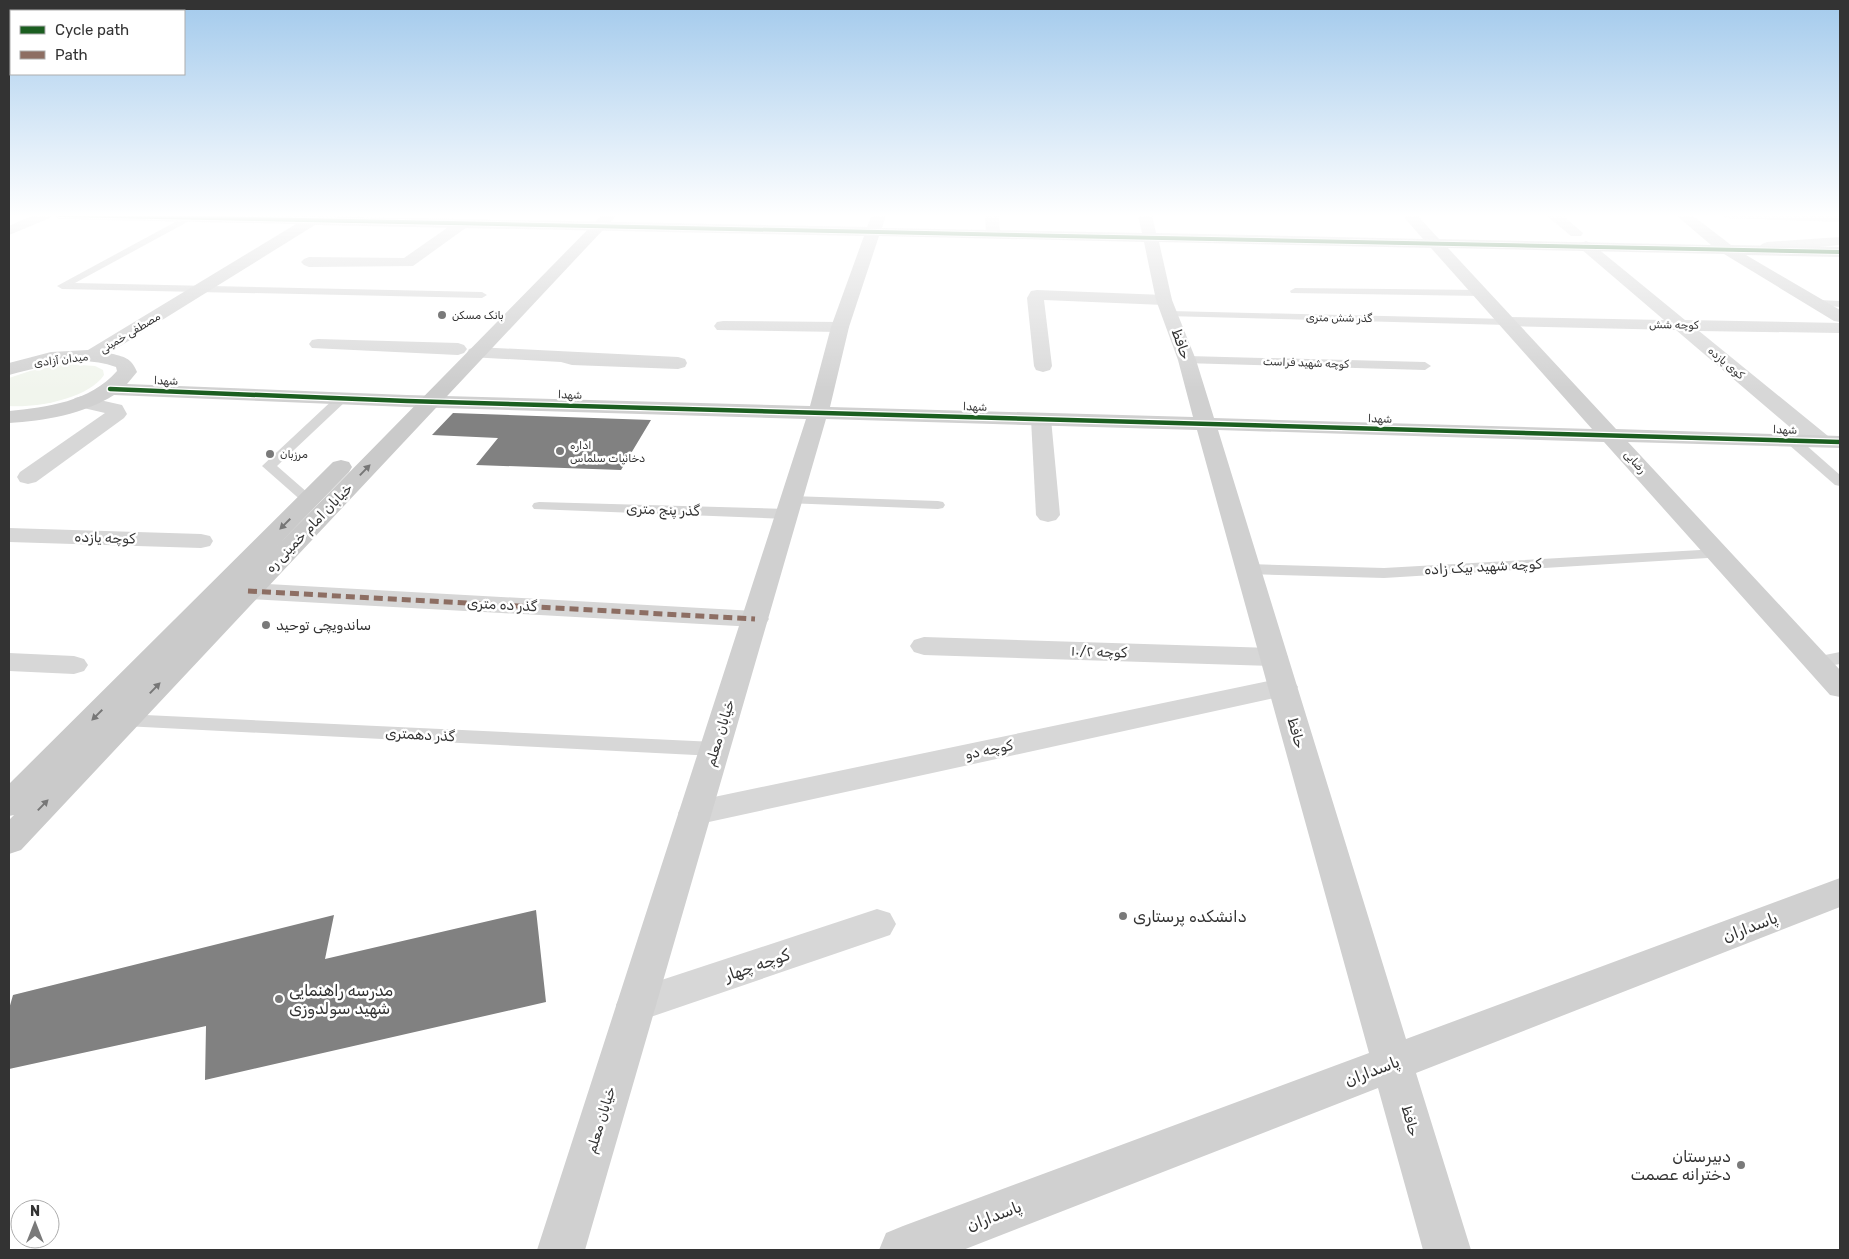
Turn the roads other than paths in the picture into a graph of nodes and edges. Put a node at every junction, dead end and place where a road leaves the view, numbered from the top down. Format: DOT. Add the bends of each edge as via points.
graph roads {
  1 [pos="85,274"];
  2 [pos="226,274"];
  3 [pos="543,274"];
  4 [pos="859,274"];
  5 [pos="1159,274"];
  6 [pos="1464,274"];
  7 [pos="1621,274"];
  8 [pos="1769,274"];
  9 [pos="201,289"];
  10 [pos="1295,291"];
  11 [pos="1482,293"];
  12 [pos="482,296"];
  13 [pos="1820,303"];
  14 [pos="1840,304"];
  15 [pos="1167,307"];
  16 [pos="1840,317"];
  17 [pos="1508,322"];
  18 [pos="1681,325"];
  19 [pos="723,326"];
  20 [pos="840,327"];
  21 [pos="1840,328"];
  22 [pos="318,344"];
  23 [pos="467,351"];
  24 [pos="92,356"];
  25 [pos="1187,360"];
  26 [pos="678,363"];
  27 [pos="1043,366"];
  28 [pos="1425,366"];
  29 [pos="9,369"];
  30 [pos="110,389"];
  31 [pos="342,398"];
  32 [pos="407,401"];
  33 [pos="431,401"];
  34 [pos="82,402"];
  35 [pos="818,412"];
  36 [pos="9,417"];
  37 [pos="1041,419"];
  38 [pos="1206,424"];
  39 [pos="1611,435"];
  40 [pos="1793,441"];
  41 [pos="1830,442"];
  42 [pos="28,477"];
  43 [pos="1840,482"];
  44 [pos="310,500"];
  45 [pos="938,505"];
  46 [pos="539,506"];
  47 [pos="789,507"];
  48 [pos="1048,515"];
  49 [pos="9,535"];
  50 [pos="200,541"];
  51 [pos="1718,554"];
  52 [pos="1248,569"];
  53 [pos="248,592"];
  54 [pos="755,618"];
  55 [pos="924,646"];
  56 [pos="1274,657"];
  57 [pos="1840,658"];
  58 [pos="9,662"];
  59 [pos="1816,662"];
  60 [pos="74,665"];
  61 [pos="1283,687"];
  62 [pos="1840,688"];
  63 [pos="124,720"];
  64 [pos="715,749"];
  65 [pos="9,804"];
  66 [pos="695,813"];
  67 [pos="9,840"];
  68 [pos="1840,892"];
  69 [pos="877,924"];
  70 [pos="636,1006"];
  71 [pos="1392,1063"];
  72 [pos="561,1250"];
  73 [pos="904,1250"];
  74 [pos="1447,1250"];
  1 -- 9 [label="lane" via="62,286"];
  2 -- 9 [label="street, مصطفی خمینی"];
  3 -- 23 [label="main road, خیابان امام خمینی ره"];
  4 -- 20 [label="street, خیابان معلم"];
  5 -- 15 [label="street, حافظ"];
  6 -- 11 [label="street, رضایی"];
  7 -- 18 [label="street, کوی یازده"];
  8 -- 13 [label="street"];
  9 -- 12 [label="lane"];
  9 -- 24 [label="street, مصطفی خمینی"];
  10 -- 11 [label="lane"];
  11 -- 17 [label="street, رضایی"];
  13 -- 14 [label="lane"];
  13 -- 16 [label="street"];
  15 -- 17 [label="lane, گذر شش متری"];
  15 -- 25 [label="street, حافظ"];
  15 -- 27 [label="street" via="1037,296"];
  17 -- 18 [label="street, کوچه شش"];
  17 -- 39 [label="street, رضایی"];
  18 -- 21 [label="street, کوچه شش"];
  18 -- 41 [label="street, کوی یازده"];
  19 -- 20 [label="street"];
  20 -- 35 [label="street, خیابان معلم"];
  22 -- 23 [label="street"];
  23 -- 26 [label="street"];
  23 -- 32 [label="main road, خیابان امام خمینی ره"];
  23 -- 33 [label="main road, خیابان امام خمینی ره"];
  24 -- 29 [label="street, میدان آزادی" via="43,360"];
  24 -- 30 [label="street, میدان آزادی" via="112,358 124,364 127,372"];
  25 -- 28 [label="lane, کوچه شهید فراست"];
  25 -- 38 [label="street, حافظ"];
  30 -- 31 [label="street, شهدا"];
  30 -- 34 [label="street, میدان آزادی"];
  31 -- 32 [label="street, شهدا"];
  31 -- 44 [label="lane" via="269,466"];
  32 -- 33 [label="street, شهدا"];
  32 -- 44 [label="main road, خیابان امام خمینی ره"];
  33 -- 35 [label="street, شهدا"];
  53 -- 33 [label="main road, خیابان امام خمینی ره, one-way"];
  34 -- 36 [label="street, میدان آزادی" via="53,411"];
  34 -- 42 [label="street" via="115,409 117,414"];
  35 -- 37 [label="street, شهدا"];
  35 -- 47 [label="street, خیابان معلم"];
  37 -- 38 [label="street, شهدا"];
  37 -- 48 [label="street"];
  38 -- 39 [label="street, شهدا"];
  38 -- 52 [label="street, حافظ"];
  39 -- 40 [label="street, شهدا"];
  39 -- 51 [label="street, رضایی"];
  40 -- 41 [label="street, شهدا"];
  40 -- 43 [label="lane"];
  44 -- 65 [label="main road, خیابان امام خمینی ره, one-way"];
  45 -- 47 [label="lane, گذر پنج متری"];
  46 -- 47 [label="lane, گذر پنج متری"];
  47 -- 54 [label="street, خیابان معلم"];
  49 -- 50 [label="street, کوچه یازده"];
  51 -- 52 [label="lane, کوچه شهید بیک زاده" via="1384,573"];
  51 -- 59 [label="street, رضایی"];
  52 -- 56 [label="street, حافظ"];
  53 -- 54 [label="street, گذر ده متری"];
  63 -- 53 [label="main road, خیابان امام خمینی ره, one-way"];
  54 -- 64 [label="street, خیابان معلم"];
  55 -- 56 [label="street, کوچه ۱۰/۲"];
  56 -- 61 [label="street, حافظ"];
  57 -- 59 [label="lane"];
  58 -- 60 [label="street"];
  59 -- 62 [label="street, رضایی"];
  61 -- 66 [label="street, کوچه دو"];
  61 -- 71 [label="street, حافظ"];
  63 -- 64 [label="lane, گذر دهمتری"];
  67 -- 63 [label="main road, خیابان امام خمینی ره, one-way"];
  64 -- 66 [label="street, خیابان معلم"];
  66 -- 70 [label="street, خیابان معلم"];
  68 -- 71 [label="street, پاسداران"];
  69 -- 70 [label="street, کوچه چهار"];
  70 -- 72 [label="street, خیابان معلم"];
  71 -- 73 [label="street, پاسداران"];
  71 -- 74 [label="street, حافظ"];
}
